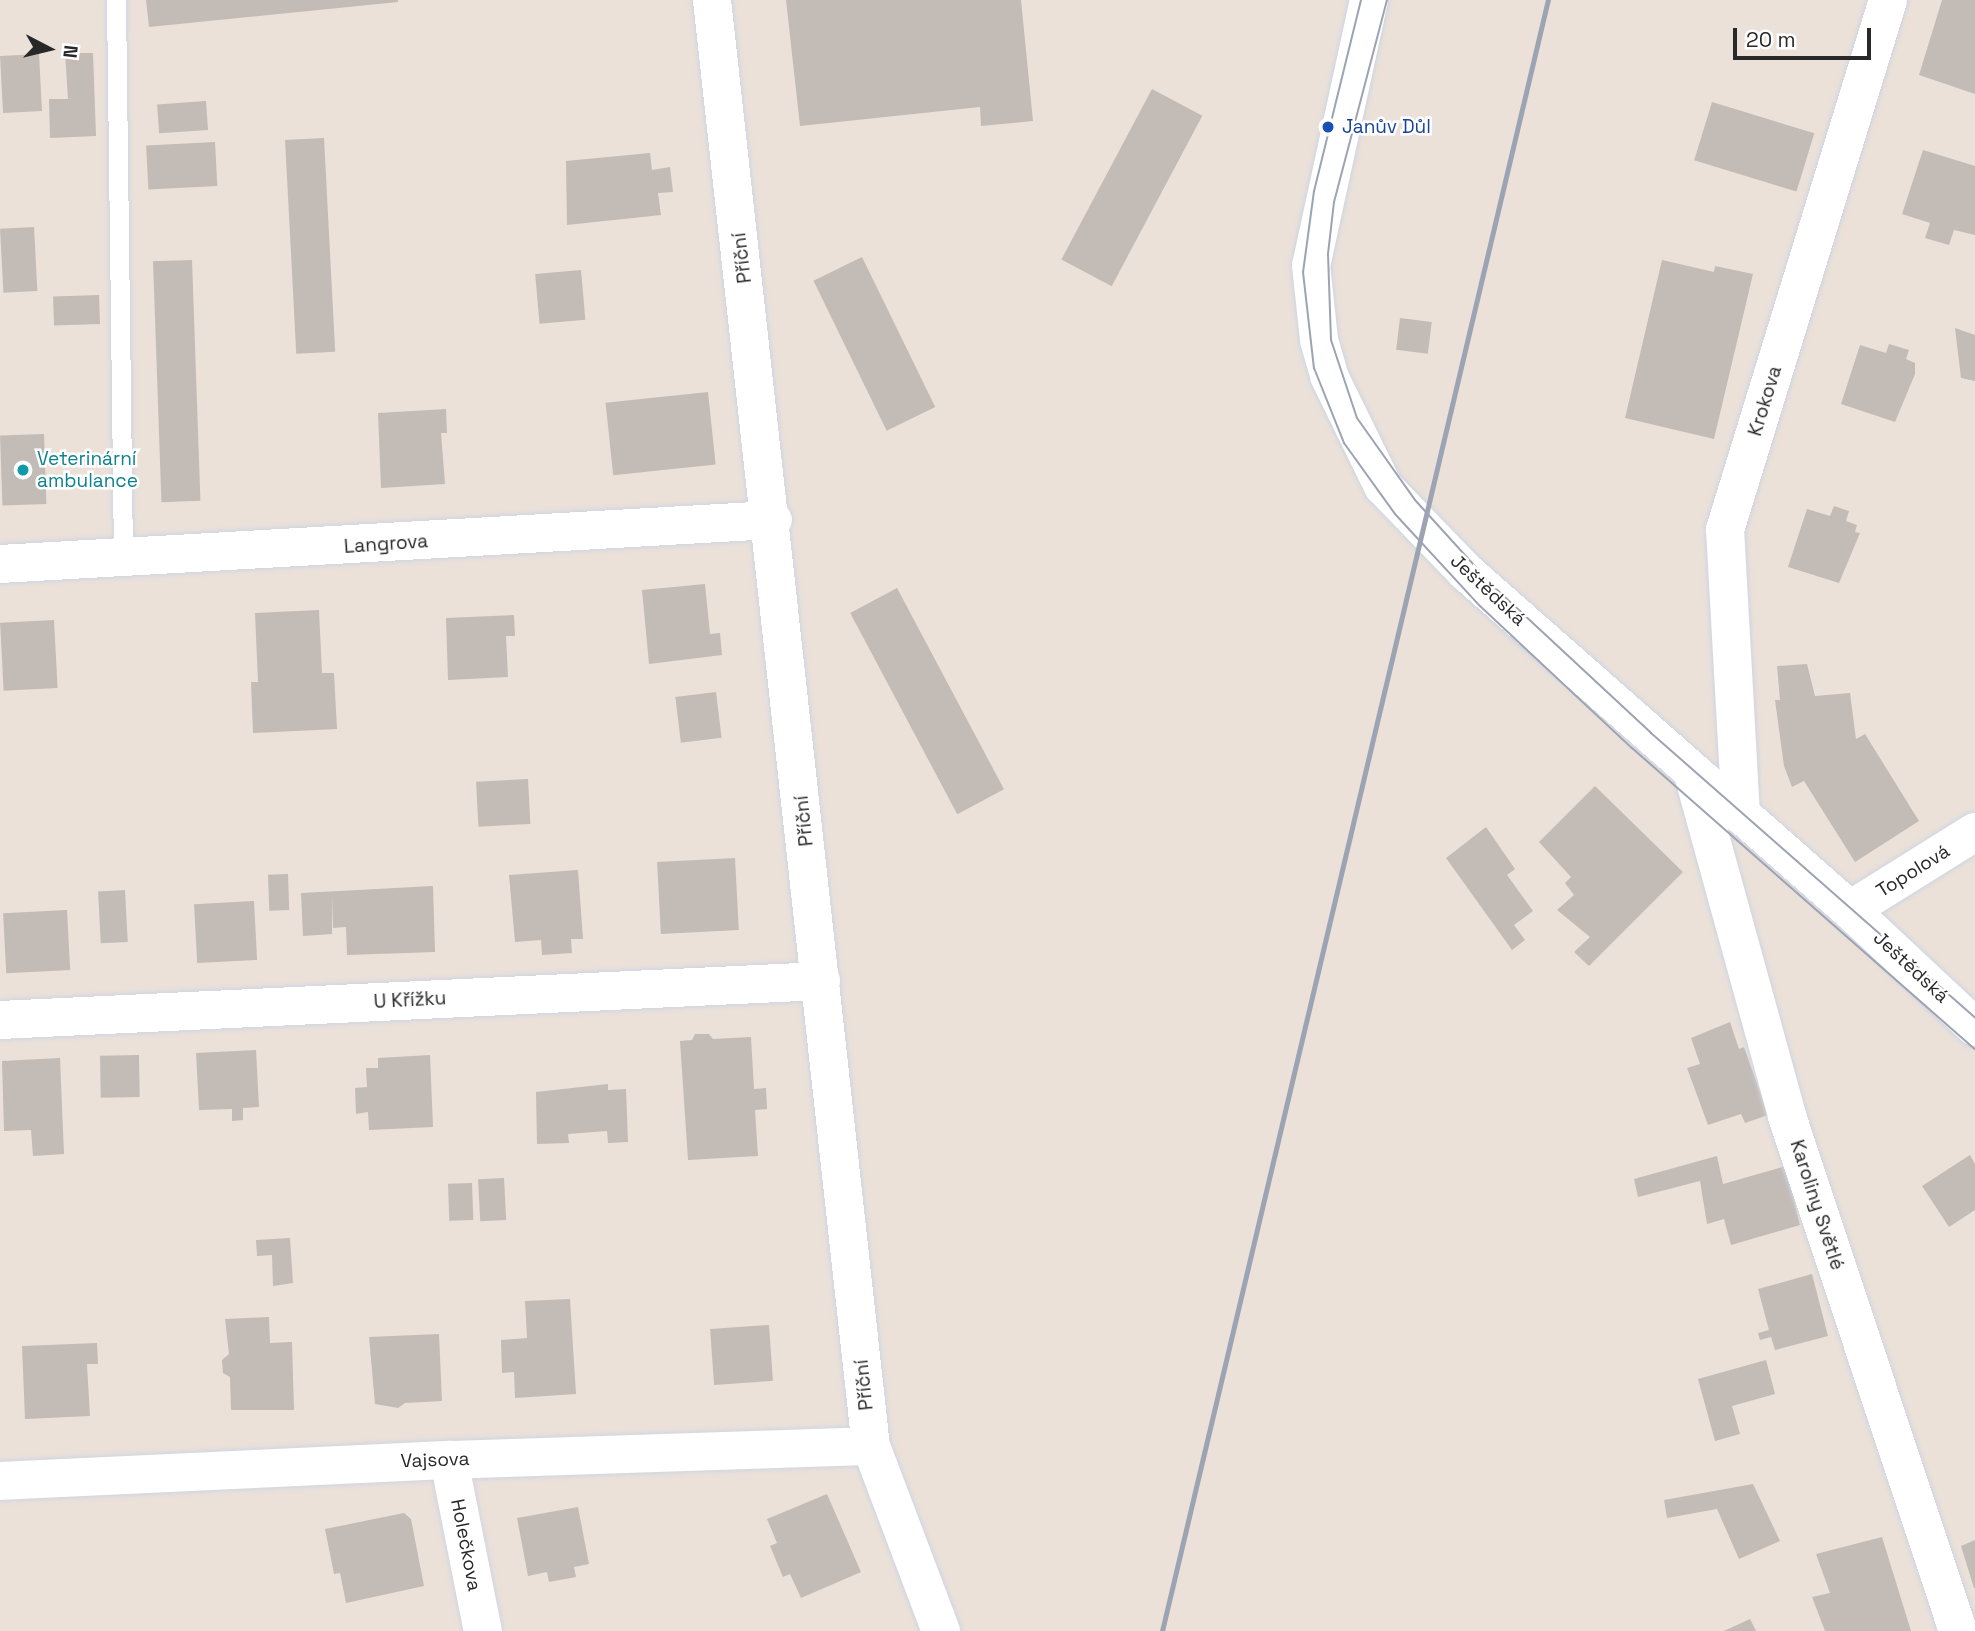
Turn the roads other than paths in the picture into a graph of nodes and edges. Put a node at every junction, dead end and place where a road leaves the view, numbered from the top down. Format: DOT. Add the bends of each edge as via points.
graph roads {
  1 [pos="116,0"];
  2 [pos="712,0"];
  3 [pos="1369,0"];
  4 [pos="1888,0"];
  5 [pos="772,520"];
  6 [pos="123,560"];
  7 [pos="0,564"];
  8 [pos="1693,774"];
  9 [pos="1741,815"];
  10 [pos="1975,832"];
  11 [pos="1850,910"];
  12 [pos="821,981"];
  13 [pos="0,1020"];
  14 [pos="1975,1027"];
  15 [pos="871,1446"];
  16 [pos="449,1460"];
  17 [pos="0,1481"];
  18 [pos="483,1631"];
  19 [pos="941,1631"];
  20 [pos="1958,1631"];
  1 -- 6 [label="lane"];
  2 -- 5 [label="street, Příční"];
  3 -- 8 [label="street, Ještědská" via="1311,265 1319,340 1329,376 1383,486 1466,572"];
  4 -- 9 [label="street, Krokova" via="1725,530"];
  5 -- 6 [label="street, Langrova"];
  5 -- 12 [label="street, Příční"];
  6 -- 7 [label="street, Langrova"];
  8 -- 9 [label="street, Ještědská"];
  8 -- 20 [label="street, Karoliny Světlé" via="1787,1116"];
  9 -- 11 [label="street, Ještědská"];
  10 -- 11 [label="street, Topolová"];
  11 -- 14 [label="street, Ještědská"];
  12 -- 13 [label="street, U Křížku"];
  12 -- 15 [label="street, Příční"];
  15 -- 16 [label="street, Vajsova"];
  15 -- 19 [label="street, Příční"];
  16 -- 17 [label="street, Vajsova"];
  16 -- 18 [label="street, Holečkova"];
}
